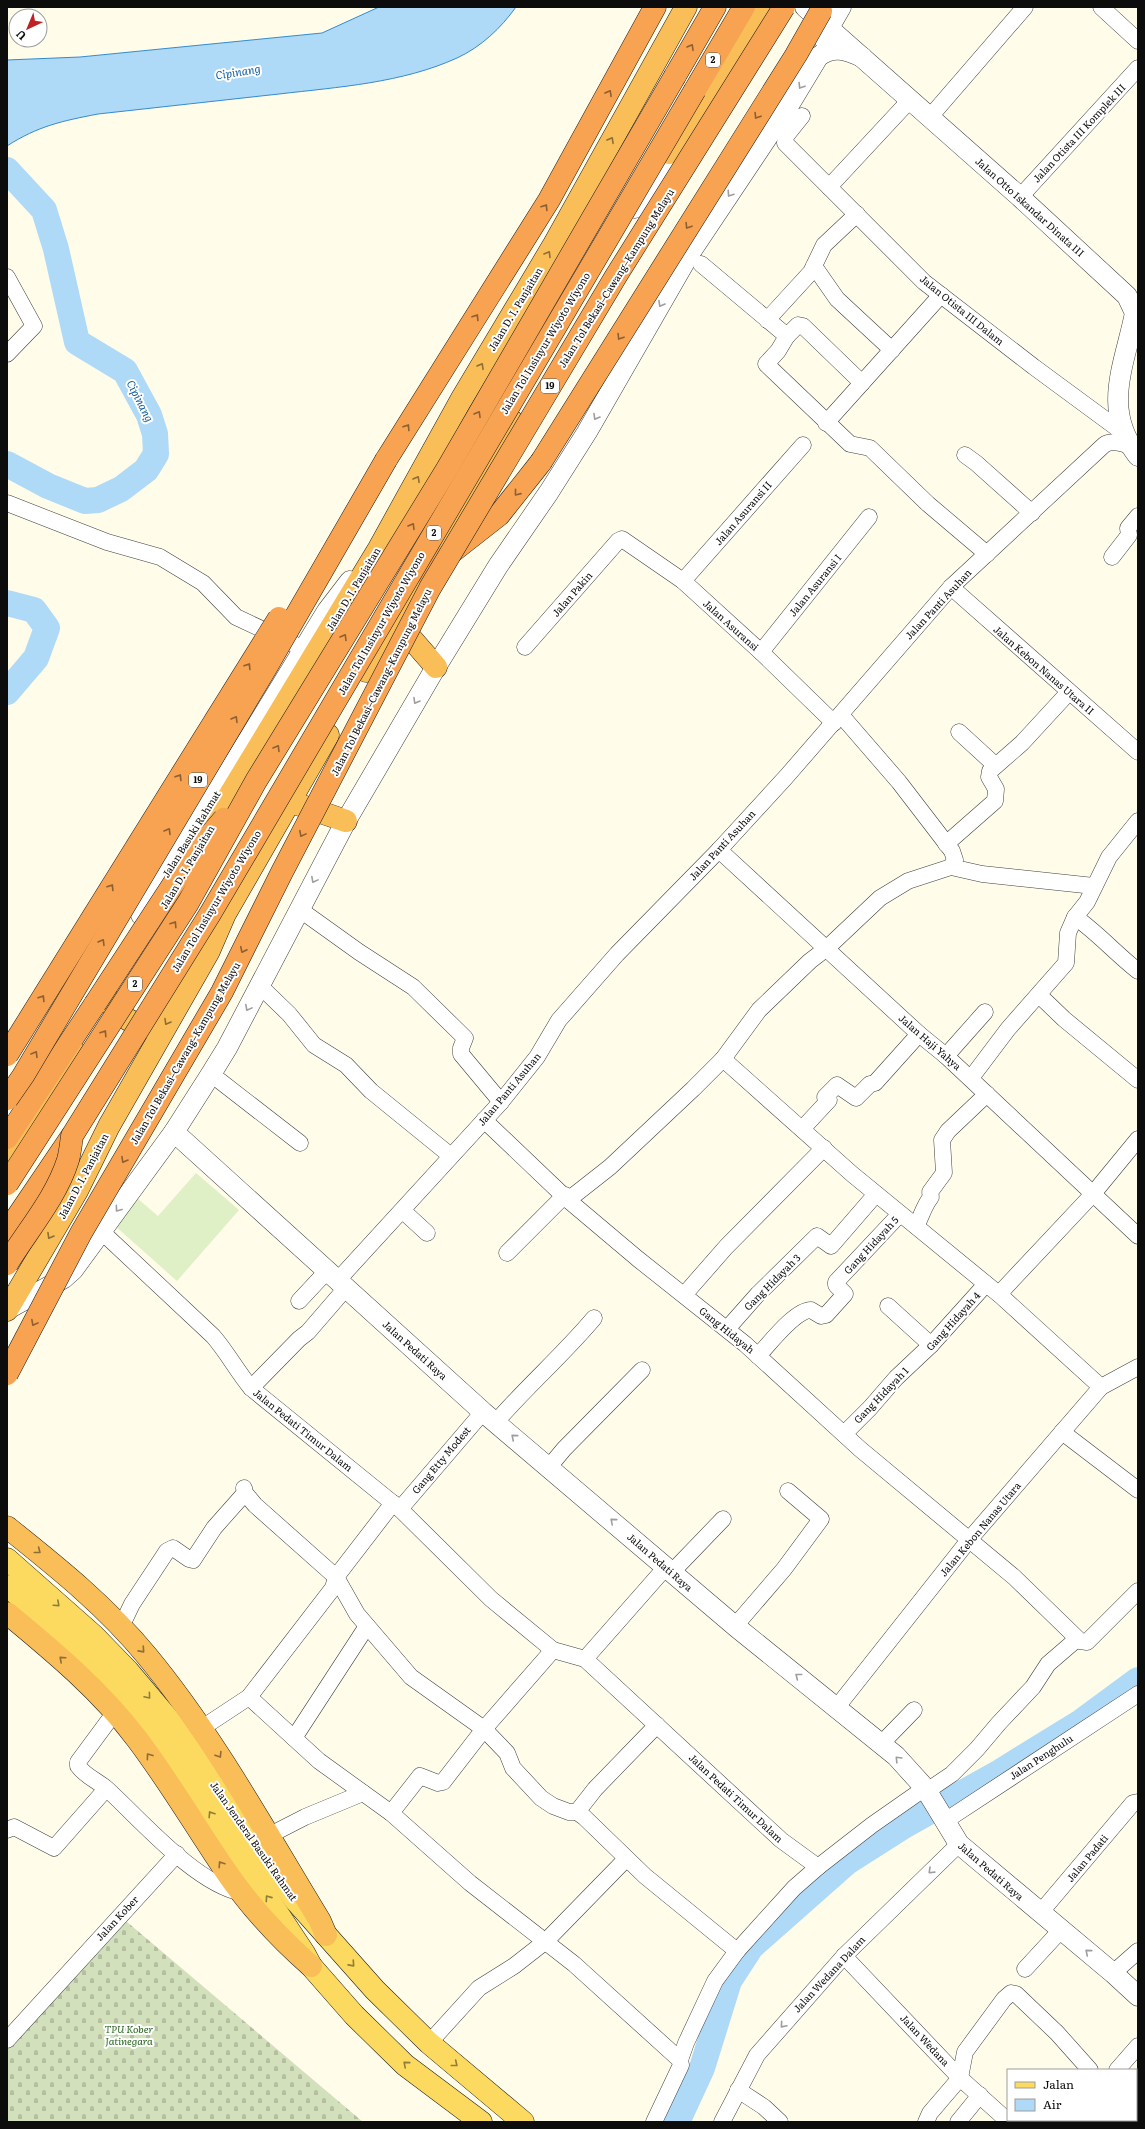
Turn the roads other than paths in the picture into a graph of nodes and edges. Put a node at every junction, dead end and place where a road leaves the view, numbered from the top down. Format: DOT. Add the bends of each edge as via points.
graph roads {
  1 [pos="655,7"];
  2 [pos="686,7"];
  3 [pos="715,7"];
  4 [pos="744,7"];
  5 [pos="760,7"];
  6 [pos="778,7"];
  7 [pos="784,7"];
  8 [pos="805,7"];
  9 [pos="823,7"];
  10 [pos="841,7"];
  11 [pos="1025,7"];
  12 [pos="1101,7"];
  13 [pos="830,27"];
  14 [pos="1138,41"];
  15 [pos="818,57"];
  16 [pos="862,57"];
  17 [pos="1138,68"];
  18 [pos="910,100"];
  19 [pos="802,116"];
  20 [pos="928,118"];
  21 [pos="829,187"];
  22 [pos="1020,197"];
  23 [pos="635,208"];
  24 [pos="857,214"];
  25 [pos="701,264"];
  26 [pos="814,266"];
  27 [pos="7,277"];
  28 [pos="941,295"];
  29 [pos="1136,305"];
  30 [pos="767,320"];
  31 [pos="787,336"];
  32 [pos="892,350"];
  33 [pos="7,354"];
  34 [pos="862,383"];
  35 [pos="826,422"];
  36 [pos="803,445"];
  37 [pos="1131,446"];
  38 [pos="964,455"];
  39 [pos="386,460"];
  40 [pos="7,503"];
  41 [pos="1032,513"];
  42 [pos="1138,516"];
  43 [pos="869,517"];
  44 [pos="618,541"];
  45 [pos="378,550"];
  46 [pos="987,554"];
  47 [pos="1112,557"];
  48 [pos="425,573"];
  49 [pos="683,581"];
  50 [pos="952,587"];
  51 [pos="396,621"];
  52 [pos="525,647"];
  53 [pos="304,649"];
  54 [pos="761,652"];
  55 [pos="436,667"];
  56 [pos="291,691"];
  57 [pos="1069,692"];
  58 [pos="338,717"];
  59 [pos="838,719"];
  60 [pos="959,732"];
  61 [pos="1138,752"];
  62 [pos="995,766"];
  63 [pos="256,781"];
  64 [pos="290,802"];
  65 [pos="346,821"];
  66 [pos="1138,821"];
  67 [pos="946,844"];
  68 [pos="719,850"];
  69 [pos="951,867"];
  70 [pos="1094,886"];
  71 [pos="299,909"];
  72 [pos="225,914"];
  73 [pos="1075,918"];
  74 [pos="827,948"];
  75 [pos="1138,971"];
  76 [pos="260,986"];
  77 [pos="1039,995"];
  78 [pos="108,999"];
  79 [pos="985,1012"];
  80 [pos="147,1027"];
  81 [pos="919,1034"];
  82 [pos="7,1055"];
  83 [pos="946,1056"];
  84 [pos="723,1059"];
  85 [pos="211,1074"];
  86 [pos="970,1078"];
  87 [pos="1138,1080"];
  88 [pos="987,1094"];
  89 [pos="7,1099"];
  90 [pos="500,1102"];
  91 [pos="484,1120"];
  92 [pos="7,1123"];
  93 [pos="802,1129"];
  94 [pos="174,1132"];
  95 [pos="72,1136"];
  96 [pos="7,1138"];
  97 [pos="1138,1140"];
  98 [pos="300,1143"];
  99 [pos="824,1148"];
  100 [pos="451,1156"];
  101 [pos="7,1164"];
  102 [pos="7,1184"];
  103 [pos="876,1194"];
  104 [pos="1092,1195"];
  105 [pos="566,1198"];
  106 [pos="403,1211"];
  107 [pos="900,1214"];
  108 [pos="916,1226"];
  109 [pos="7,1232"];
  110 [pos="102,1232"];
  111 [pos="427,1233"];
  112 [pos="1138,1236"];
  113 [pos="507,1253"];
  114 [pos="7,1255"];
  115 [pos="7,1264"];
  116 [pos="337,1280"];
  117 [pos="986,1284"];
  118 [pos="684,1294"];
  119 [pos="999,1294"];
  120 [pos="299,1301"];
  121 [pos="888,1306"];
  122 [pos="7,1309"];
  123 [pos="594,1318"];
  124 [pos="727,1329"];
  125 [pos="931,1345"];
  126 [pos="758,1356"];
  127 [pos="919,1356"];
  128 [pos="1138,1367"];
  129 [pos="642,1370"];
  130 [pos="7,1374"];
  131 [pos="1101,1387"];
  132 [pos="251,1388"];
  133 [pos="490,1417"];
  134 [pos="1062,1432"];
  135 [pos="844,1434"];
  136 [pos="549,1467"];
  137 [pos="1138,1490"];
  138 [pos="788,1491"];
  139 [pos="396,1506"];
  140 [pos="723,1518"];
  141 [pos="7,1527"];
  142 [pos="969,1540"];
  143 [pos="7,1559"];
  144 [pos="669,1569"];
  145 [pos="336,1577"];
  146 [pos="7,1586"];
  147 [pos="1138,1591"];
  148 [pos="7,1613"];
  149 [pos="367,1626"];
  150 [pos="735,1626"];
  151 [pos="120,1627"];
  152 [pos="1077,1639"];
  153 [pos="553,1650"];
  154 [pos="585,1659"];
  155 [pos="1138,1694"];
  156 [pos="249,1697"];
  157 [pos="837,1707"];
  158 [pos="914,1710"];
  159 [pos="115,1712"];
  160 [pos="657,1725"];
  161 [pos="202,1728"];
  162 [pos="484,1729"];
  163 [pos="294,1738"];
  164 [pos="882,1744"];
  165 [pos="106,1789"];
  166 [pos="928,1792"];
  167 [pos="363,1793"];
  168 [pos="1135,1802"];
  169 [pos="577,1812"];
  170 [pos="392,1814"];
  171 [pos="944,1820"];
  172 [pos="7,1830"];
  173 [pos="268,1836"];
  174 [pos="959,1844"];
  175 [pos="177,1854"];
  176 [pos="626,1859"];
  177 [pos="818,1867"];
  178 [pos="242,1893"];
  179 [pos="1040,1913"];
  180 [pos="1061,1930"];
  181 [pos="326,1935"];
  182 [pos="546,1941"];
  183 [pos="737,1951"];
  184 [pos="1138,1952"];
  185 [pos="844,1956"];
  186 [pos="311,1966"];
  187 [pos="1025,1969"];
  188 [pos="1113,1974"];
  189 [pos="1138,1996"];
  190 [pos="7,2040"];
  191 [pos="429,2043"];
  192 [pos="1138,2046"];
  193 [pos="680,2060"];
  194 [pos="1089,2069"];
  195 [pos="1118,2069"];
  196 [pos="960,2078"];
  197 [pos="738,2090"];
  198 [pos="980,2095"];
  199 [pos="518,2117"];
  200 [pos="1007,2118"];
  201 [pos="481,2122"];
  202 [pos="539,2122"];
  203 [pos="654,2122"];
  204 [pos="722,2122"];
  205 [pos="780,2122"];
  206 [pos="926,2122"];
  207 [pos="958,2122"];
  39 -- 1 [label="highway, 19, one-way" via="549,200"];
  45 -- 2 [label="highway, Jalan D. I. Panjaitan, one-way" via="461,400 553,246"];
  63 -- 3 [label="highway, Jalan Tol Insinyur Wiyoto Wiyono / 2, one-way, bridge" via="447,469"];
  4 -- 95 [label="highway, Jalan Tol Insinyur Wiyoto Wiyono / 2, bridge" via="214,907"];
  5 -- 23 [label="highway, Jalan D. I. Panjaitan"];
  6 -- 23 [label="street" via="694,143 647,198"];
  7 -- 130 [label="highway, Jalan Tol Bekasi–Cawang–Kampung Melayu / 19, one-way, bridge" via="616,276 430,588 222,992 81,1233"];
  8 -- 13 [label="street, Jalan Otto Iskandar Dinata III"];
  9 -- 48 [label="highway, one-way, bridge" via="541,462 498,515"];
  10 -- 13 [label="street"];
  11 -- 20 [label="street"];
  12 -- 14 [label="street"];
  13 -- 15 [label="street" via="817,49"];
  13 -- 16 [label="street, Jalan Otto Iskandar Dinata III"];
  15 -- 16 [label="street" via="825,51 840,49"];
  15 -- 55 [label="street, one-way" via="690,253 587,432 498,566"];
  16 -- 18 [label="street, Jalan Otto Iskandar Dinata III"];
  17 -- 22 [label="street, Jalan Otista III Komplek III"];
  18 -- 20 [label="street, Jalan Otto Iskandar Dinata III"];
  18 -- 21 [label="street"];
  19 -- 21 [label="street, Jalan Otista III Dalam" via="784,138 785,143"];
  20 -- 22 [label="street, Jalan Otto Iskandar Dinata III"];
  21 -- 24 [label="street, Jalan Otista III Dalam"];
  22 -- 29 [label="street, Jalan Otto Iskandar Dinata III"];
  23 -- 48 [label="highway, Jalan D. I. Panjaitan"];
  24 -- 26 [label="street" via="824,245"];
  24 -- 28 [label="street, Jalan Otista III Dalam" via="924,282"];
  25 -- 30 [label="street"];
  26 -- 30 [label="street"];
  26 -- 32 [label="street" via="837,299"];
  27 -- 33 [label="street" via="34,326"];
  28 -- 32 [label="street"];
  28 -- 37 [label="street, Jalan Otista III Dalam"];
  29 -- 37 [label="street, Jalan Otto Iskandar Dinata III" via="1118,380 1119,408"];
  30 -- 31 [label="street"];
  31 -- 34 [label="street" via="798,325 803,326"];
  31 -- 35 [label="street" via="766,364"];
  32 -- 34 [label="street"];
  34 -- 35 [label="street"];
  35 -- 46 [label="street" via="850,444 870,448 928,504"];
  36 -- 49 [label="street, Jalan Asuransi II"];
  37 -- 41 [label="street, Jalan Panti Asuhan" via="1110,443 1104,445"];
  38 -- 41 [label="street"];
  82 -- 39 [label="highway, one-way, bridge" via="258,649"];
  89 -- 39 [label="highway, 19, one-way, bridge" via="23,1076"];
  40 -- 53 [label="street" via="107,542 160,557 203,583 236,617"];
  41 -- 46 [label="street, Jalan Panti Asuhan"];
  42 -- 47 [label="street" via="1128,528 1130,535"];
  43 -- 54 [label="street, Jalan Asuransi I"];
  44 -- 49 [label="street, Jalan Asuransi" via="627,541"];
  44 -- 52 [label="street, Jalan Pakin"];
  45 -- 53 [label="street, Jalan Basuki Rahmat" via="364,561 327,611"];
  45 -- 56 [label="highway, Jalan D. I. Panjaitan"];
  46 -- 50 [label="street, Jalan Panti Asuhan"];
  48 -- 51 [label="highway, Jalan D. I. Panjaitan"];
  49 -- 54 [label="street, Jalan Asuransi"];
  50 -- 57 [label="street, Jalan Kebon Nanas Utara II"];
  50 -- 59 [label="street, Jalan Panti Asuhan"];
  51 -- 55 [label="highway"];
  51 -- 58 [label="highway, Jalan D. I. Panjaitan"];
  53 -- 92 [label="street, Jalan Basuki Rahmat" via="57,1050"];
  54 -- 59 [label="street, Jalan Asuransi"];
  55 -- 65 [label="street, one-way"];
  56 -- 58 [label="highway" via="291,713 294,719 305,727 321,728 331,724"];
  56 -- 78 [label="highway, Jalan D. I. Panjaitan"];
  57 -- 61 [label="street, Jalan Kebon Nanas Utara II"];
  57 -- 62 [label="street" via="1022,743"];
  58 -- 64 [label="highway, Jalan D. I. Panjaitan"];
  59 -- 67 [label="street, Jalan Asuransi" via="899,782"];
  59 -- 68 [label="street, Jalan Panti Asuhan"];
  60 -- 62 [label="street"];
  62 -- 67 [label="street" via="988,774 996,789 994,800"];
  63 -- 96 [label="highway, bridge" via="191,857"];
  102 -- 63 [label="highway, Jalan Tol Insinyur Wiyoto Wiyono / 2, one-way, bridge" via="188,903"];
  64 -- 65 [label="highway"];
  64 -- 72 [label="highway, Jalan D. I. Panjaitan"];
  65 -- 71 [label="street, one-way"];
  66 -- 70 [label="street" via="1110,857"];
  67 -- 69 [label="street, Jalan Asuransi" via="955,857"];
  68 -- 74 [label="street, Jalan Haji Yahya"];
  68 -- 90 [label="street, Jalan Panti Asuhan" via="617,954 559,1020 537,1057"];
  69 -- 70 [label="street" via="982,874"];
  69 -- 74 [label="street" via="908,881 880,898"];
  70 -- 73 [label="street" via="1087,902"];
  71 -- 76 [label="street"];
  71 -- 90 [label="street" via="413,987 464,1038 461,1054"];
  72 -- 80 [label="highway, Jalan D. I. Panjaitan" via="196,950"];
  72 -- 122 [label="highway, Jalan D. I. Panjaitan, one-way" via="208,951 116,1114 77,1191"];
  73 -- 75 [label="street" via="1091,928 1115,953"];
  73 -- 77 [label="street" via="1068,933 1066,963"];
  74 -- 81 [label="street, Jalan Haji Yahya"];
  74 -- 84 [label="street" via="759,1010"];
  76 -- 85 [label="street, one-way"];
  76 -- 100 [label="street" via="314,1045 346,1065 371,1091"];
  77 -- 86 [label="street"];
  77 -- 87 [label="street"];
  78 -- 80 [label="highway" via="123,1018"];
  78 -- 101 [label="highway, Jalan D. I. Panjaitan"];
  79 -- 83 [label="street"];
  80 -- 114 [label="highway, Jalan D. I. Panjaitan"];
  81 -- 83 [label="street, Jalan Haji Yahya"];
  81 -- 93 [label="street" via="875,1083 870,1084 856,1098 837,1084 825,1097 829,1100"];
  83 -- 86 [label="street, Jalan Haji Yahya"];
  84 -- 93 [label="street"];
  84 -- 105 [label="street" via="610,1167"];
  85 -- 94 [label="street"];
  85 -- 98 [label="street"];
  86 -- 88 [label="street, Jalan Haji Yahya"];
  88 -- 104 [label="street, Jalan Haji Yahya"];
  88 -- 108 [label="street" via="948,1131 942,1140 944,1173 930,1192 931,1197 923,1207"];
  90 -- 91 [label="street, Jalan Panti Asuhan"];
  91 -- 100 [label="street, Jalan Panti Asuhan"];
  91 -- 105 [label="street, Gang Hidayah"];
  93 -- 99 [label="street"];
  94 -- 110 [label="street, one-way"];
  94 -- 116 [label="street, Jalan Pedati Raya"];
  95 -- 109 [label="highway, Jalan Tol Insinyur Wiyoto Wiyono / 2"];
  95 -- 115 [label="highway, bridge" via="68,1160 60,1177"];
  97 -- 104 [label="street"];
  99 -- 103 [label="street"];
  99 -- 118 [label="street" via="735,1237"];
  100 -- 106 [label="street, Jalan Panti Asuhan"];
  103 -- 107 [label="street"];
  103 -- 124 [label="street, Gang Hidayah 3" via="831,1246 817,1236 758,1294"];
  104 -- 112 [label="street, Jalan Haji Yahya"];
  104 -- 119 [label="street"];
  105 -- 113 [label="street"];
  105 -- 118 [label="street, Gang Hidayah"];
  106 -- 111 [label="street"];
  106 -- 116 [label="street, Jalan Panti Asuhan"];
  107 -- 108 [label="street"];
  107 -- 126 [label="street, Gang Hidayah 5" via="836,1282 845,1295 824,1316 811,1310 804,1311 787,1324"];
  108 -- 117 [label="street"];
  110 -- 122 [label="street" via="81,1261 64,1278"];
  110 -- 132 [label="street, Jalan Pedati Timur Dalam" via="224,1348 236,1371"];
  116 -- 120 [label="street"];
  116 -- 132 [label="street" via="308,1332"];
  116 -- 133 [label="street, Jalan Pedati Raya"];
  117 -- 119 [label="street"];
  117 -- 125 [label="street, Gang Hidayah 4"];
  118 -- 124 [label="street, Gang Hidayah"];
  119 -- 131 [label="street"];
  121 -- 125 [label="street"];
  123 -- 133 [label="street, Gang Etty Modest" via="522,1392"];
  124 -- 126 [label="street, Gang Hidayah"];
  125 -- 127 [label="street, Gang Hidayah 4"];
  126 -- 135 [label="street, Gang Hidayah"];
  127 -- 135 [label="street, Gang Hidayah 1"];
  128 -- 131 [label="street, Jalan Kebon Nanas Utara"];
  129 -- 136 [label="street"];
  131 -- 134 [label="street, Jalan Kebon Nanas Utara"];
  132 -- 139 [label="street, Jalan Pedati Timur Dalam"];
  136 -- 133 [label="street, Jalan Pedati Raya, one-way"];
  133 -- 139 [label="street, Gang Etty Modest"];
  134 -- 137 [label="street"];
  134 -- 142 [label="street, Jalan Kebon Nanas Utara"];
  135 -- 142 [label="street, Gang Hidayah"];
  144 -- 136 [label="street, Jalan Pedati Raya, one-way"];
  138 -- 150 [label="street" via="821,1519 784,1569"];
  139 -- 145 [label="street"];
  139 -- 153 [label="street, Jalan Pedati Timur Dalam" via="491,1599"];
  140 -- 144 [label="street"];
  141 -- 151 [label="highway, one-way" via="75,1581"];
  142 -- 152 [label="street, Gang Hidayah" via="1014,1576"];
  142 -- 157 [label="street, Jalan Kebon Nanas Utara"];
  143 -- 181 [label="main road, Jalan Jenderal Basuki Rahmat, one-way" via="93,1635 128,1671 170,1721 295,1900"];
  144 -- 150 [label="street, Jalan Pedati Raya"];
  144 -- 154 [label="street"];
  145 -- 149 [label="street" via="357,1614"];
  145 -- 151 [label="street" via="255,1505 245,1490 214,1528 193,1560 189,1560 173,1548 168,1550"];
  145 -- 156 [label="street" via="333,1588"];
  186 -- 146 [label="main road, Jalan Jenderal Basuki Rahmat, one-way" via="171,1752 147,1721 72,1642"];
  147 -- 152 [label="street" via="1086,1642"];
  159 -- 148 [label="highway, one-way" via="83,1678"];
  149 -- 162 [label="street" via="411,1677"];
  149 -- 163 [label="street"];
  157 -- 150 [label="street, Jalan Pedati Raya, one-way"];
  151 -- 161 [label="highway, one-way" via="147,1656"];
  152 -- 166 [label="street" via="1048,1664 1033,1687 999,1722 977,1750"];
  153 -- 154 [label="street, Jalan Pedati Timur Dalam"];
  153 -- 162 [label="street"];
  154 -- 160 [label="street, Jalan Pedati Timur Dalam"];
  155 -- 171 [label="street, Jalan Penghulu"];
  156 -- 161 [label="street"];
  156 -- 163 [label="street"];
  157 -- 164 [label="street, Jalan Pedati Raya"];
  158 -- 164 [label="street"];
  159 -- 165 [label="street" via="78,1762 80,1769"];
  178 -- 159 [label="highway, one-way" via="223,1868 173,1789"];
  160 -- 169 [label="street" via="594,1789"];
  160 -- 177 [label="street, Jalan Pedati Timur Dalam" via="781,1840"];
  161 -- 173 [label="highway, one-way"];
  162 -- 169 [label="street" via="507,1753 513,1768 541,1798 553,1806"];
  162 -- 170 [label="street" via="443,1782 438,1783 420,1776"];
  163 -- 167 [label="street" via="319,1761"];
  166 -- 164 [label="street, Jalan Pedati Raya, one-way"];
  165 -- 172 [label="street" via="54,1848 14,1827"];
  165 -- 175 [label="street"];
  166 -- 171 [label="street, Jalan Pedati Raya"];
  166 -- 177 [label="street" via="872,1825"];
  167 -- 170 [label="street"];
  167 -- 173 [label="street" via="305,1817"];
  168 -- 179 [label="street, Jalan Padati"];
  169 -- 176 [label="street"];
  170 -- 182 [label="street" via="470,1883"];
  171 -- 174 [label="street, Jalan Pedati Raya"];
  173 -- 181 [label="highway"];
  174 -- 179 [label="street, Jalan Pedati Raya"];
  174 -- 185 [label="street, Jalan Wedana Dalam, one-way"];
  175 -- 178 [label="street" via="216,1884"];
  175 -- 190 [label="street, Jalan Kober"];
  176 -- 182 [label="street"];
  176 -- 183 [label="street"];
  177 -- 183 [label="street" via="794,1888"];
  178 -- 186 [label="highway"];
  179 -- 180 [label="street, Jalan Pedati Raya"];
  180 -- 187 [label="street"];
  188 -- 180 [label="street, Jalan Pedati Raya, one-way"];
  181 -- 191 [label="main road, Jalan Jenderal Basuki Rahmat, one-way" via="375,1990"];
  182 -- 191 [label="street" via="514,1966 479,1988"];
  182 -- 193 [label="street"];
  183 -- 193 [label="street" via="715,1981"];
  184 -- 188 [label="street"];
  185 -- 196 [label="street, Jalan Wedana"];
  185 -- 197 [label="street, Jalan Wedana Dalam, one-way" via="757,2055"];
  201 -- 186 [label="main road, Jalan Jenderal Basuki Rahmat, one-way" via="405,2065 354,2015"];
  188 -- 189 [label="street, Jalan Pedati Raya"];
  191 -- 199 [label="main road, Jalan Jenderal Basuki Rahmat, one-way"];
  192 -- 195 [label="street"];
  193 -- 203 [label="street" via="681,2066"];
  194 -- 196 [label="street" via="1045,2021 1016,1994 1011,1993 965,2052"];
  196 -- 198 [label="street, Jalan Wedana"];
  196 -- 206 [label="street" via="930,2113"];
  197 -- 204 [label="street, Jalan Wedana Dalam"];
  197 -- 205 [label="street" via="764,2107"];
  198 -- 200 [label="street, Jalan Wedana"];
  198 -- 207 [label="street"];
  199 -- 202 [label="main road, Jalan Jenderal Basuki Rahmat"];
}
